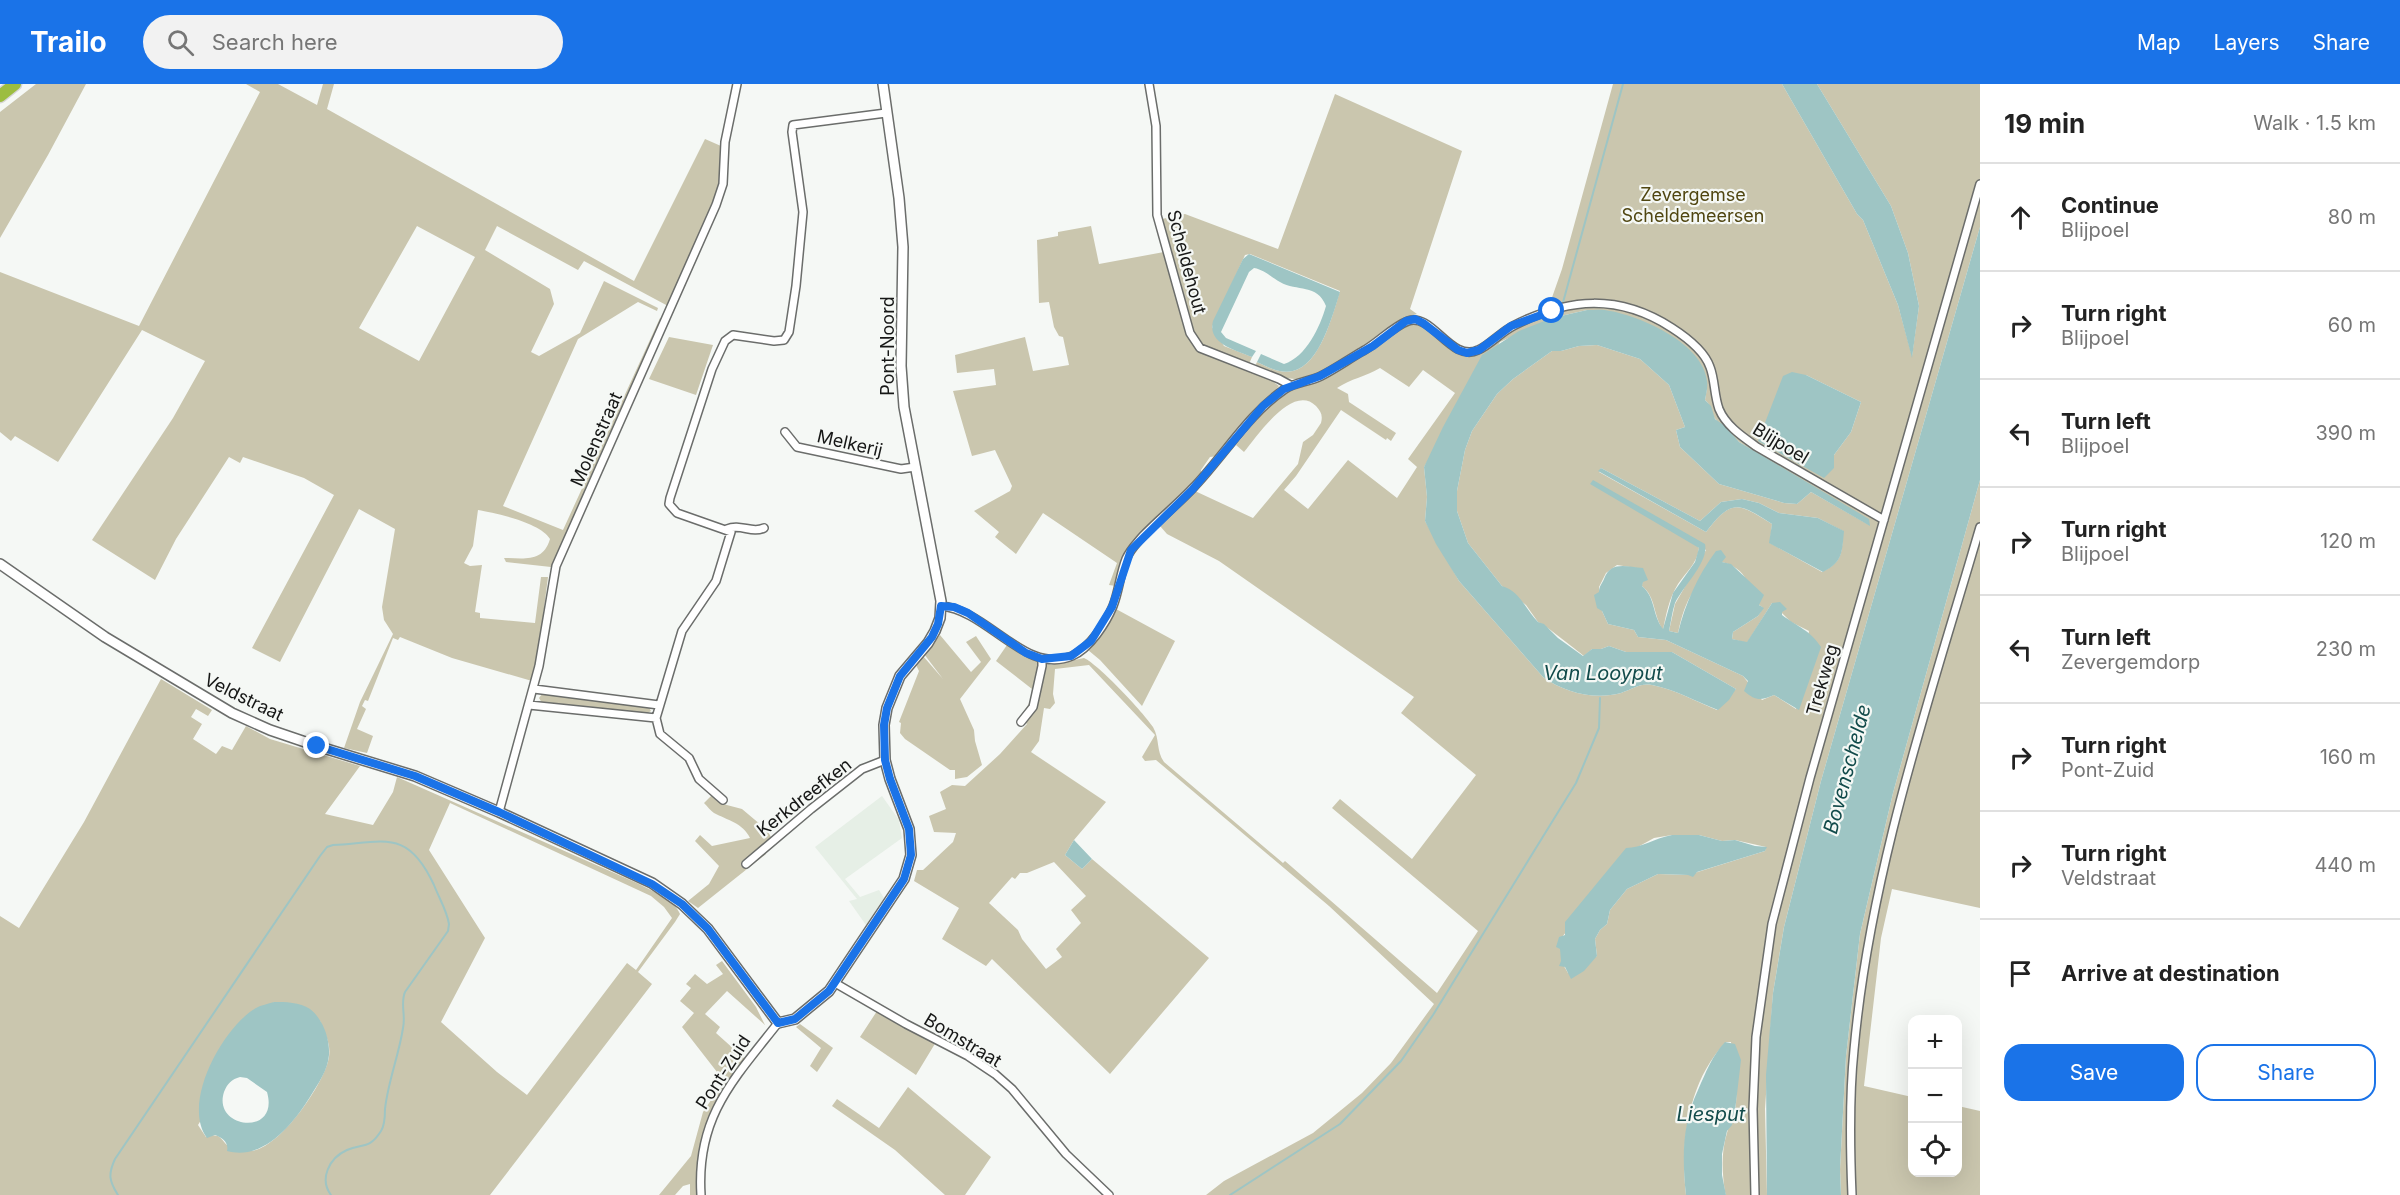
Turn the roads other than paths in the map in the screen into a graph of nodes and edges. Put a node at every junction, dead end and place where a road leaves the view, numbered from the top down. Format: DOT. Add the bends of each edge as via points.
graph roads {
  1 [pos="15,84"];
  2 [pos="737,84"];
  3 [pos="883,84"];
  4 [pos="1149,84"];
  5 [pos="0,96"];
  6 [pos="886,113"];
  7 [pos="1980,184"];
  8 [pos="1290,386"];
  9 [pos="785,432"];
  10 [pos="915,468"];
  11 [pos="1884,520"];
  12 [pos="1980,526"];
  13 [pos="764,528"];
  14 [pos="727,529"];
  15 [pos="0,564"];
  16 [pos="941,606"];
  17 [pos="1042,659"];
  18 [pos="534,689"];
  19 [pos="529,705"];
  20 [pos="659,705"];
  21 [pos="656,718"];
  22 [pos="1021,722"];
  23 [pos="885,760"];
  24 [pos="723,800"];
  25 [pos="499,812"];
  26 [pos="746,864"];
  27 [pos="836,983"];
  28 [pos="778,1023"];
  29 [pos="700,1195"];
  30 [pos="1109,1195"];
  31 [pos="1755,1195"];
  32 [pos="1852,1195"];
  1 -- 5 [label="highway"];
  2 -- 18 [label="street, Molenstraat" via="724,142 721,192 556,566"];
  3 -- 6 [label="street, Pont-Noord"];
  4 -- 8 [label="street, Scheldehout" via="1156,126 1157,215 1190,333 1200,348"];
  6 -- 10 [label="street, Pont-Noord" via="903,247 903,407"];
  6 -- 14 [label="street" via="793,125 803,212 789,332 784,340 733,335 725,341 712,369 669,504 677,513"];
  7 -- 11 [label="street, Trekweg"];
  8 -- 11 [label="street, Blijpoel" via="1320,376 1373,346 1406,321 1415,319 1423,323 1467,353 1479,350 1511,326 1565,307 1606,302 1647,314 1673,329 1702,354 1710,366 1720,410 1738,433"];
  8 -- 17 [label="street, Blijpoel" via="1263,406 1192,490 1131,550 1112,607 1091,641 1071,656"];
  9 -- 10 [label="street, Melkerij" via="797,447 900,469"];
  10 -- 16 [label="street, Pont-Noord"];
  11 -- 31 [label="street, Trekweg" via="1772,924 1756,1037"];
  12 -- 32 [label="street" via="1893,830 1872,927 1854,1052"];
  13 -- 14 [label="street"];
  14 -- 20 [label="street" via="731,532 716,581 682,631"];
  15 -- 25 [label="street, Veldstraat" via="122,647 232,713 270,730 415,776"];
  16 -- 17 [label="street" via="968,613 1026,653"];
  16 -- 23 [label="street" via="932,637 905,669 892,695 884,725"];
  17 -- 22 [label="street" via="1033,707"];
  18 -- 19 [label="street, Molenstraat"];
  18 -- 20 [label="street"];
  19 -- 21 [label="street"];
  19 -- 25 [label="street, Molenstraat"];
  20 -- 21 [label="street"];
  21 -- 24 [label="street" via="660,734 689,758 699,779"];
  23 -- 26 [label="street, Kerkdreefken" via="862,769"];
  23 -- 27 [label="street, Pont-Zuid" via="909,829 911,855 904,879"];
  25 -- 28 [label="street, Veldstraat" via="652,884 682,904 708,929"];
  27 -- 28 [label="street, Pont-Zuid" via="795,1019"];
  27 -- 30 [label="street, Bomstraat" via="995,1074 1066,1154"];
  28 -- 29 [label="street, Pont-Zuid" via="739,1072 709,1125 701,1157"];
}
